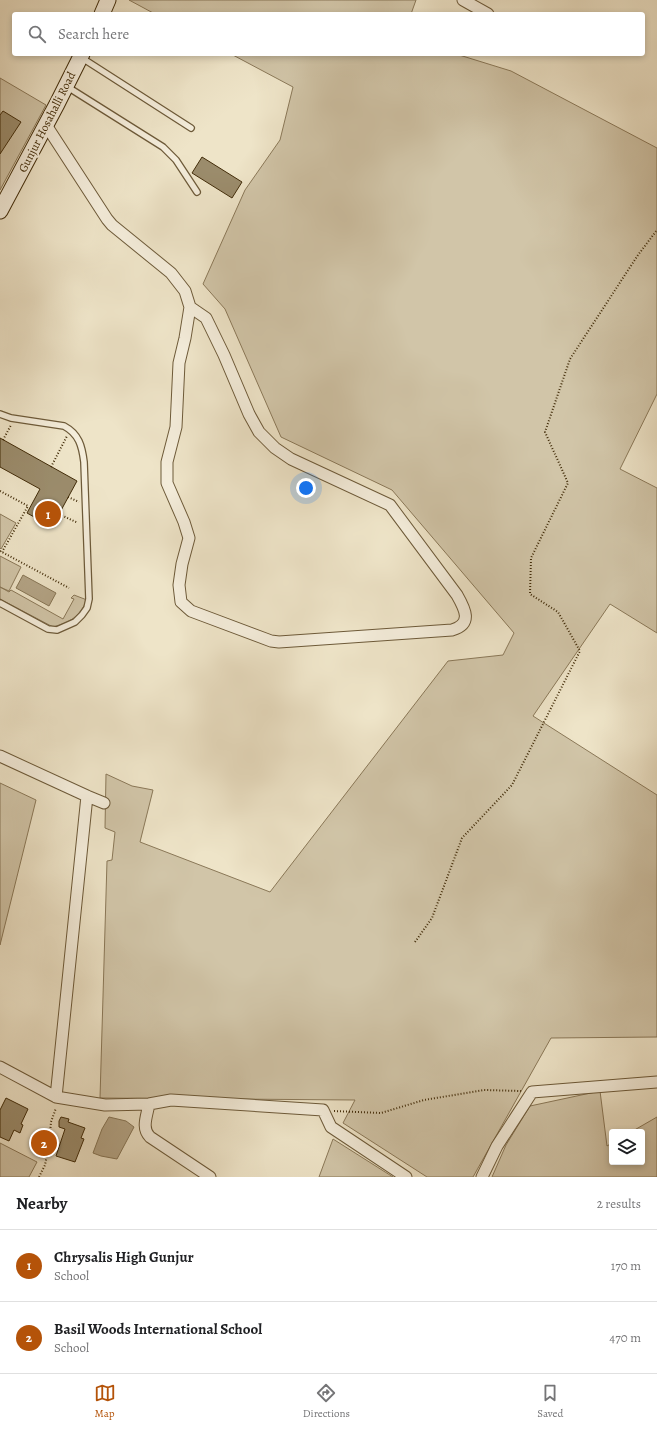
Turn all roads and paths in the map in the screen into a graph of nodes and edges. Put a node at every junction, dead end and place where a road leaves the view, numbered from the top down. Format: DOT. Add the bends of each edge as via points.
graph roads {
  1 [pos="108,0"];
  2 [pos="463,0"];
  3 [pos="103,12"];
  4 [pos="484,12"];
  5 [pos="81,56"];
  6 [pos="66,86"];
  7 [pos="46,125"];
  8 [pos="191,128"];
  9 [pos="197,192"];
  10 [pos="0,212"];
  11 [pos="657,230"];
  12 [pos="190,307"];
  13 [pos="0,414"];
  14 [pos="14,418"];
  15 [pos="71,430"];
  16 [pos="3,440"];
  17 [pos="51,467"];
  18 [pos="0,491"];
  19 [pos="59,514"];
  20 [pos="86,527"];
  21 [pos="1,551"];
  22 [pos="69,588"];
  23 [pos="0,603"];
  24 [pos="0,756"];
  25 [pos="87,796"];
  26 [pos="104,803"];
  27 [pos="415,942"];
  28 [pos="0,1067"];
  29 [pos="657,1082"];
  30 [pos="532,1092"];
  31 [pos="58,1097"];
  32 [pos="149,1104"];
  33 [pos="323,1110"];
  34 [pos="39,1177"];
  35 [pos="210,1177"];
  36 [pos="406,1177"];
  37 [pos="482,1177"];
  1 -- 3 [label="street"];
  2 -- 4 [label="street"];
  5 -- 6 [label="street, Gunjur Hosahalli Road"];
  5 -- 8 [label="lane"];
  6 -- 7 [label="street, Gunjur Hosahalli Road"];
  6 -- 9 [label="lane" via="163,147 176,160"];
  7 -- 10 [label="street, Gunjur Hosahalli Road"];
  7 -- 12 [label="street" via="107,219 172,273 185,291"];
  11 -- 27 [label="path" via="570,359 545,432 568,483 531,558 530,594 558,612 580,650 512,785 462,838 432,918"];
  12 -- 12 [label="street" via="179,363 176,427 167,462 167,483 189,538 179,585 181,602 191,611 279,642 452,630 461,627 466,610 390,505 291,459 259,432 206,318"];
  13 -- 14 [label="lane"];
  14 -- 15 [label="lane" via="64,426"];
  14 -- 16 [label="path"];
  15 -- 17 [label="path"];
  15 -- 20 [label="lane" via="82,447"];
  18 -- 21 [label="path" via="28,506"];
  19 -- 20 [label="path"];
  20 -- 23 [label="lane" via="89,599 87,608 75,622 51,630"];
  21 -- 22 [label="path"];
  24 -- 25 [label="street"];
  25 -- 26 [label="street"];
  25 -- 31 [label="street"];
  28 -- 31 [label="street"];
  29 -- 30 [label="street"];
  30 -- 33 [label="path" via="484,1090 424,1100 381,1113"];
  30 -- 37 [label="street" via="497,1146"];
  31 -- 32 [label="street" via="105,1105"];
  31 -- 34 [label="path" via="51,1122 45,1165"];
  32 -- 33 [label="street" via="171,1100"];
  32 -- 35 [label="street" via="144,1128 146,1133"];
  33 -- 36 [label="street" via="331,1127"];
}
